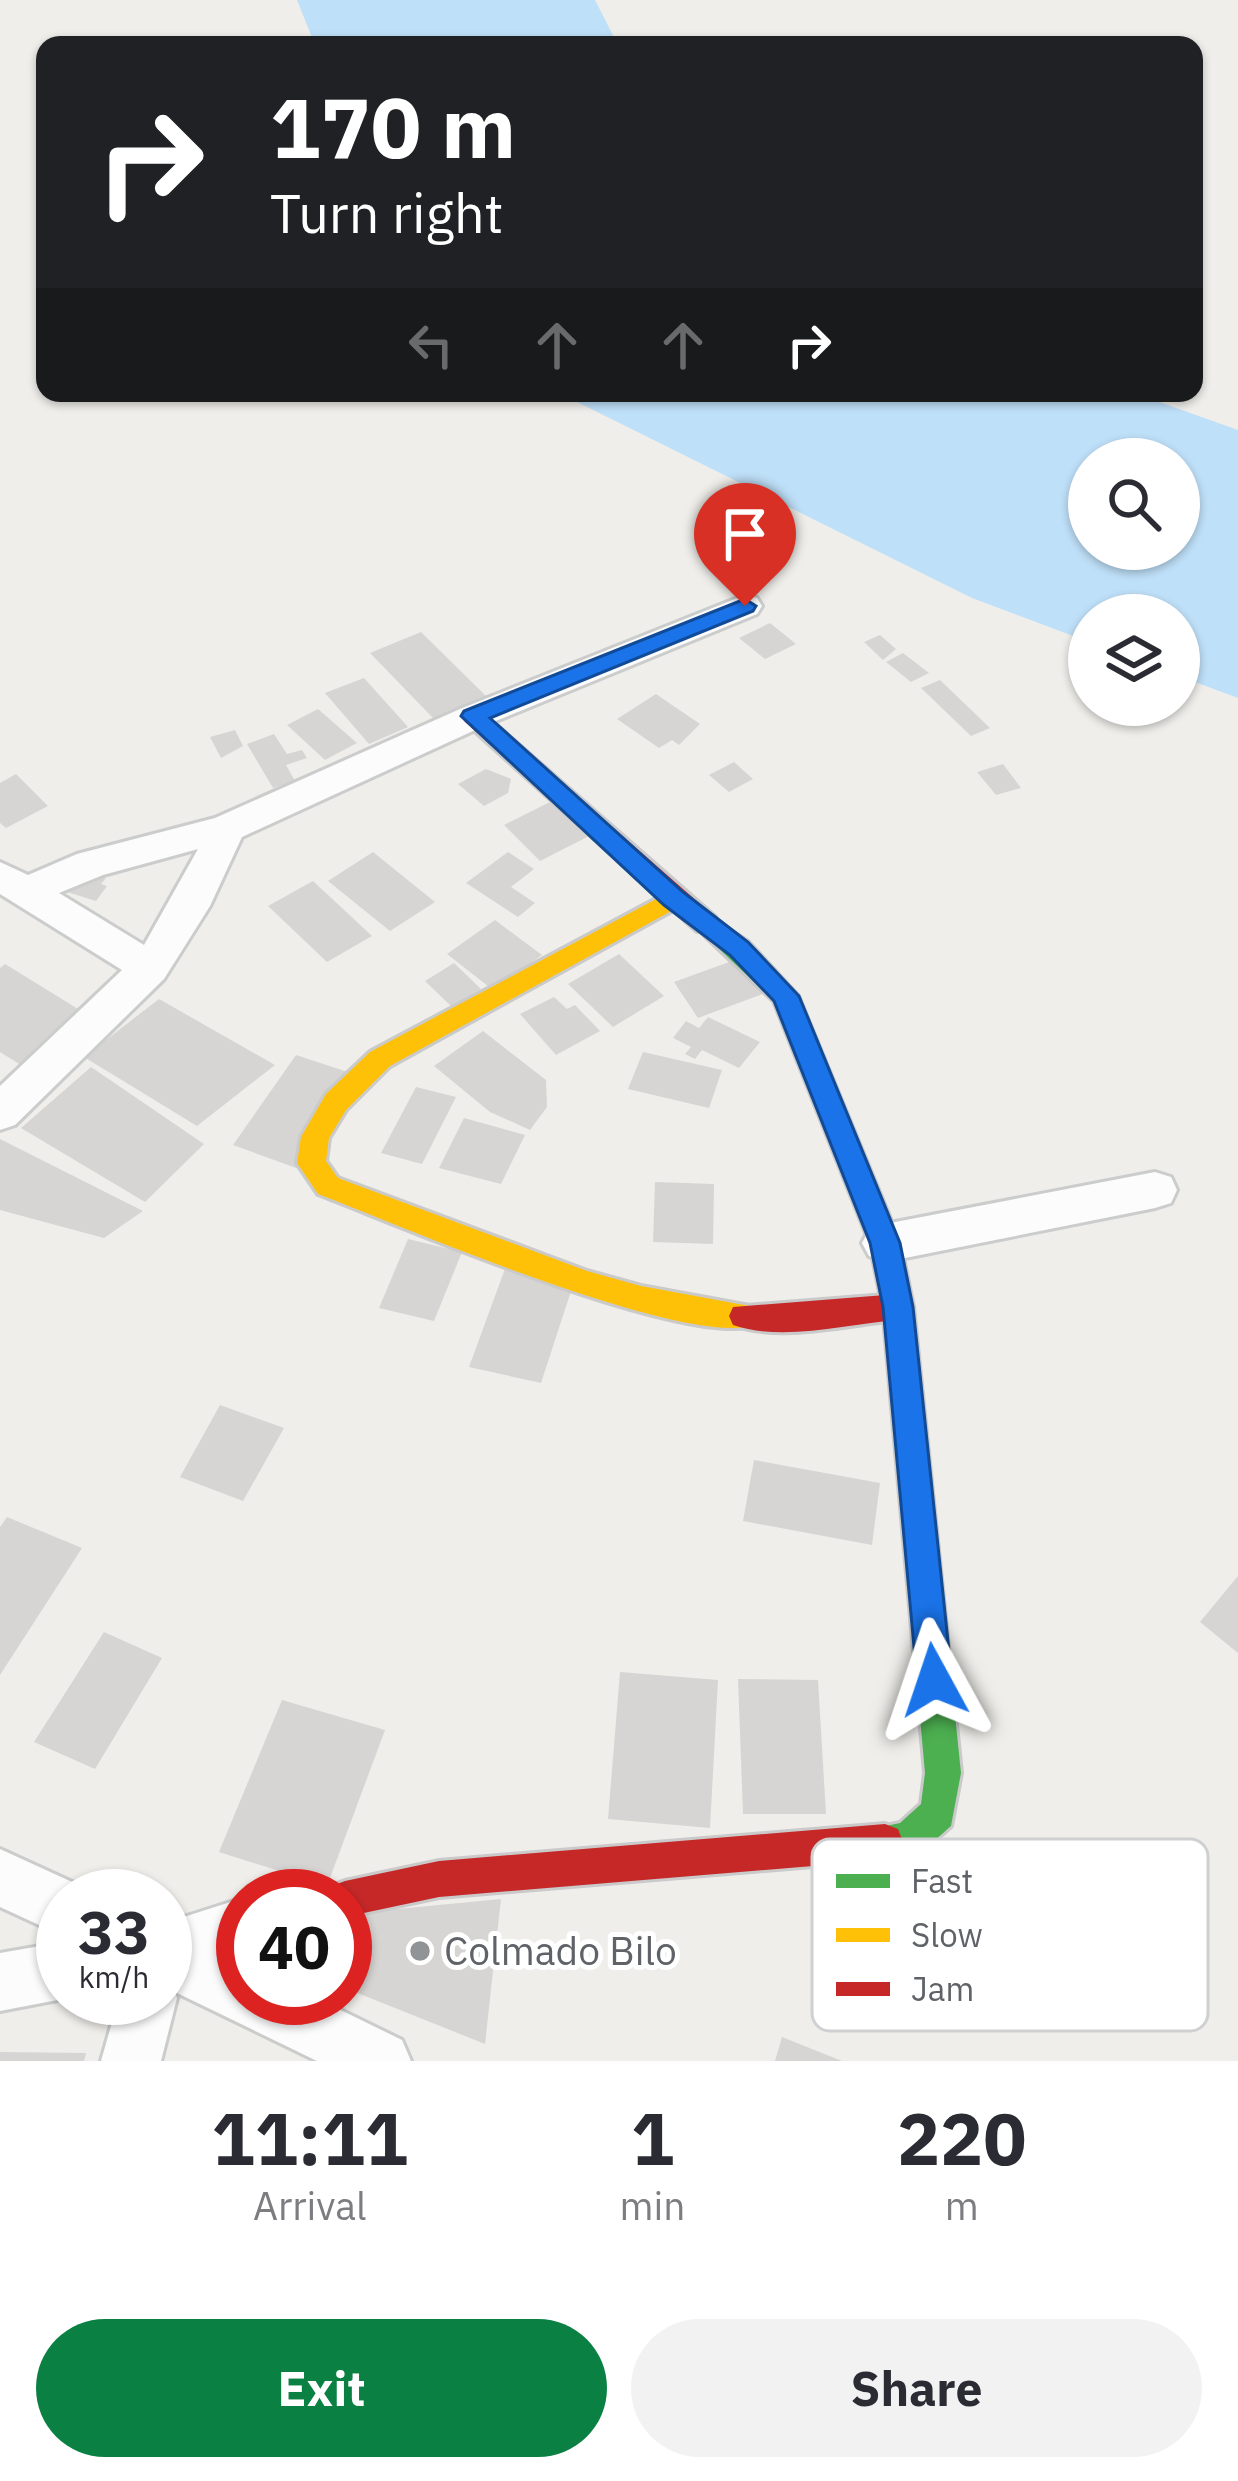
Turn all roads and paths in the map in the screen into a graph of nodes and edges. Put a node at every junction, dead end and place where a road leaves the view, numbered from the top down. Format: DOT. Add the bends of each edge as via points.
graph roads {
  1 [pos="745,606"];
  2 [pos="473,716"];
  3 [pos="227,828"];
  4 [pos="14,884"];
  5 [pos="674,899"];
  6 [pos="150,968"];
  7 [pos="0,1113"];
  8 [pos="1155,1190"];
  9 [pos="885,1243"];
  10 [pos="898,1307"];
  11 [pos="908,1839"];
  12 [pos="812,1848"];
  13 [pos="0,1876"];
  14 [pos="372,1893"];
  15 [pos="36,1894"];
  16 [pos="36,1976"];
  17 [pos="0,1982"];
  18 [pos="141,2025"];
  19 [pos="307,2025"];
  20 [pos="131,2061"];
  21 [pos="381,2061"];
  1 -- 2 [label="street"];
  2 -- 3 [label="street"];
  2 -- 5 [label="street"];
  3 -- 4 [label="street"];
  3 -- 6 [label="street"];
  4 -- 6 [label="street"];
  5 -- 9 [label="street" via="785,996"];
  5 -- 10 [label="street" via="380,1059 336,1102 315,1137 311,1163 328,1186 678,1308 781,1318"];
  6 -- 7 [label="street"];
  8 -- 9 [label="street"];
  9 -- 10 [label="street"];
  10 -- 11 [label="street" via="943,1773 938,1813"];
  12 -- 14 [label="street" via="439,1879"];
  13 -- 15 [label="street"];
  16 -- 17 [label="street"];
  18 -- 20 [label="street"];
  19 -- 21 [label="street"];
}
